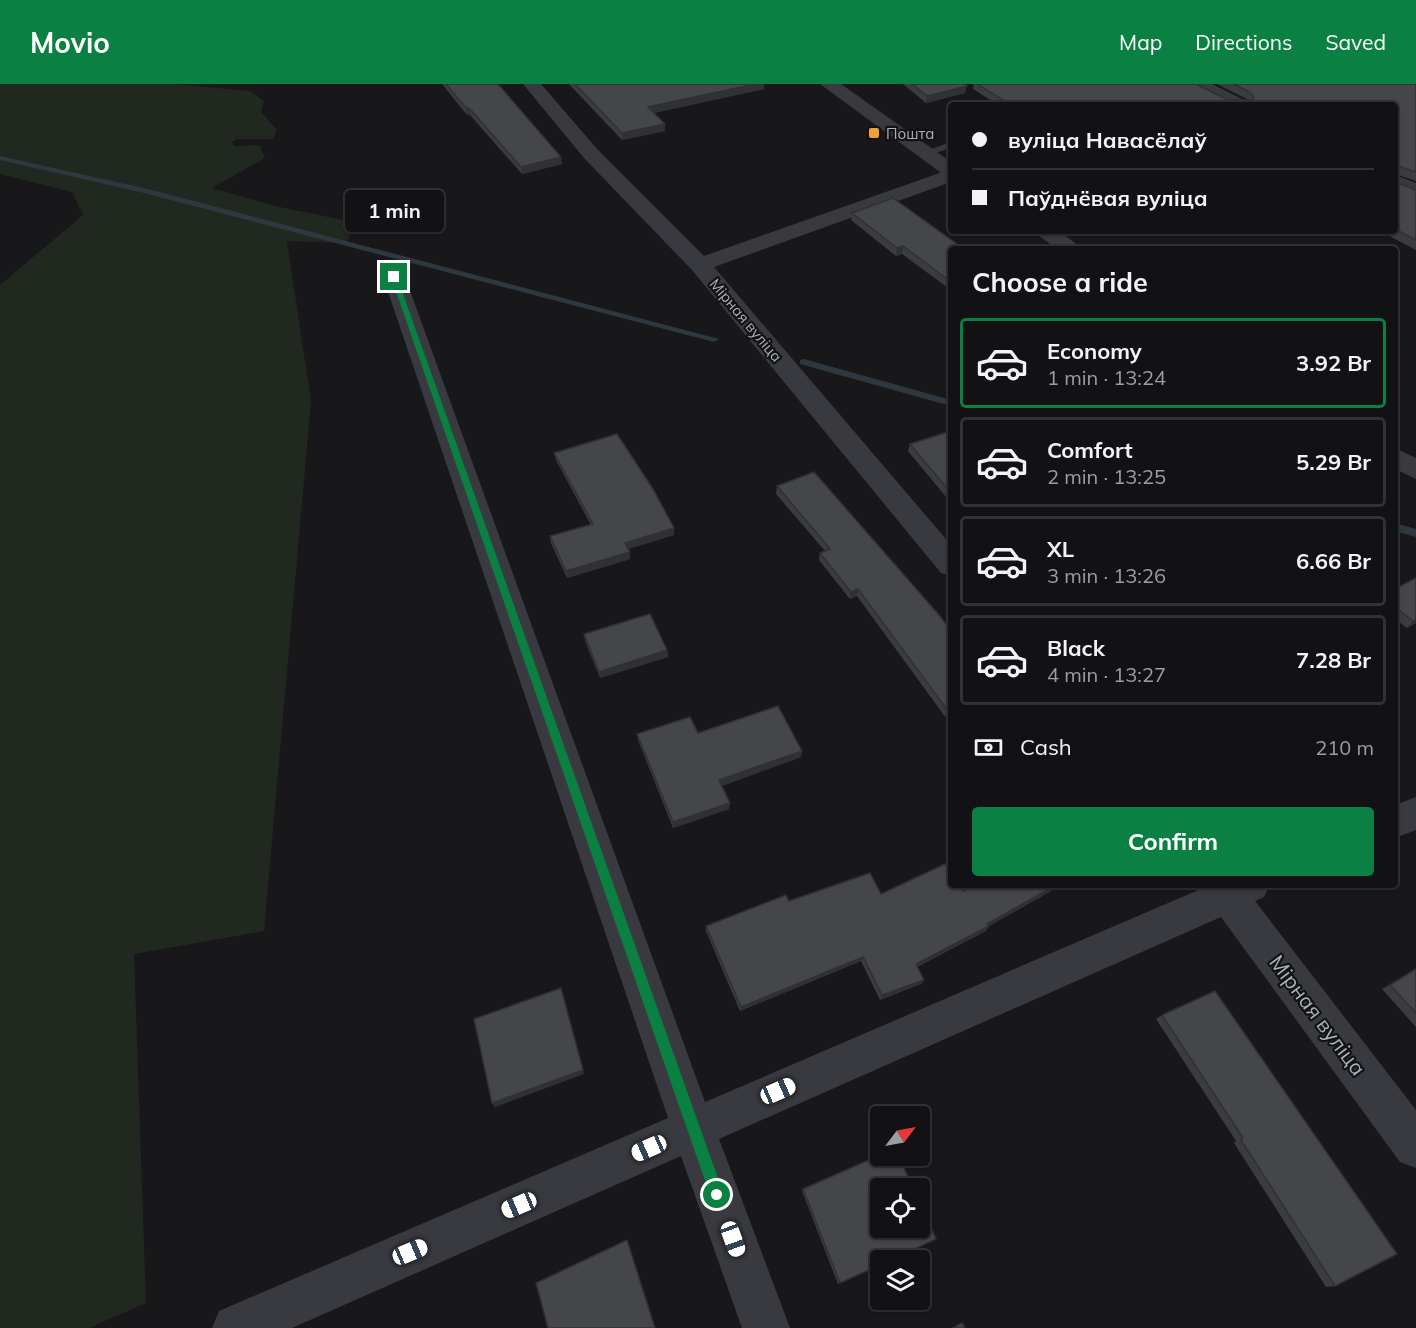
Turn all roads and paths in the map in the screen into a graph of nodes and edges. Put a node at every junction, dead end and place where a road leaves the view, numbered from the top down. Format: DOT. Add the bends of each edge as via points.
graph roads {
  1 [pos="532,84"];
  2 [pos="829,84"];
  3 [pos="1198,84"];
  4 [pos="1234,102"];
  5 [pos="948,146"];
  6 [pos="925,153"];
  7 [pos="948,171"];
  8 [pos="948,174"];
  9 [pos="1398,182"];
  10 [pos="1416,191"];
  11 [pos="1049,234"];
  12 [pos="1067,246"];
  13 [pos="700,265"];
  14 [pos="394,277"];
  15 [pos="1398,459"];
  16 [pos="1416,470"];
  17 [pos="948,561"];
  18 [pos="1416,813"];
  19 [pos="1398,821"];
  20 [pos="1233,888"];
  21 [pos="693,1129"];
  22 [pos="1416,1146"];
  23 [pos="236,1328"];
  24 [pos="766,1328"];
  1 -- 13 [label="street, Мірная вуліца" via="591,154"];
  2 -- 6 [label="street"];
  3 -- 4 [label="street"];
  5 -- 6 [label="lane"];
  6 -- 7 [label="street"];
  8 -- 13 [label="street"];
  9 -- 10 [label="street"];
  11 -- 12 [label="street"];
  13 -- 17 [label="street, Мірная вуліца"];
  14 -- 21 [label="street"];
  15 -- 16 [label="street"];
  18 -- 19 [label="street"];
  20 -- 21 [label="street"];
  20 -- 22 [label="street, Мірная вуліца"];
  21 -- 23 [label="street"];
  21 -- 24 [label="street"];
}
